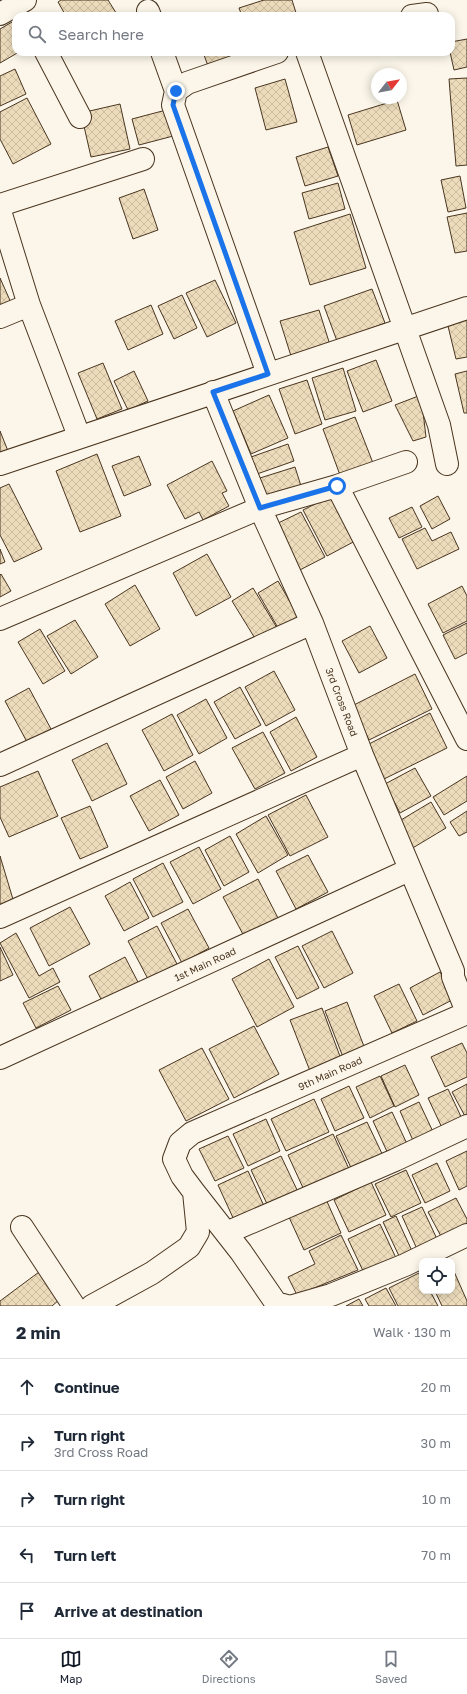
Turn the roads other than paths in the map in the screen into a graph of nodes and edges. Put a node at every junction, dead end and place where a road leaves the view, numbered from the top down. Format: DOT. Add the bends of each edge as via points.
graph roads {
  1 [pos="24,6"];
  2 [pos="0,14"];
  3 [pos="48,56"];
  4 [pos="163,56"];
  5 [pos="265,56"];
  6 [pos="308,56"];
  7 [pos="176,91"];
  8 [pos="80,117"];
  9 [pos="143,159"];
  10 [pos="0,205"];
  11 [pos="0,211"];
  12 [pos="30,304"];
  13 [pos="467,308"];
  14 [pos="0,317"];
  15 [pos="404,329"];
  16 [pos="268,374"];
  17 [pos="213,392"];
  18 [pos="79,436"];
  19 [pos="406,462"];
  20 [pos="0,464"];
  21 [pos="447,464"];
  22 [pos="337,486"];
  23 [pos="260,508"];
  24 [pos="0,619"];
  25 [pos="312,623"];
  26 [pos="467,739"];
  27 [pos="362,755"];
  28 [pos="0,765"];
  29 [pos="409,870"];
  30 [pos="0,917"];
  31 [pos="460,966"];
  32 [pos="467,1013"];
  33 [pos="0,1058"];
  34 [pos="467,1126"];
  35 [pos="194,1192"];
  36 [pos="22,1228"];
  37 [pos="226,1233"];
  38 [pos="467,1235"];
  39 [pos="74,1306"];
  40 [pos="92,1306"];
  41 [pos="287,1306"];
  42 [pos="293,1306"];
  1 -- 2 [label="street"];
  3 -- 8 [label="street"];
  4 -- 7 [label="street"];
  5 -- 7 [label="street" via="187,83"];
  6 -- 15 [label="street"];
  7 -- 16 [label="street" via="173,105"];
  9 -- 10 [label="street"];
  11 -- 12 [label="street"];
  12 -- 14 [label="street"];
  12 -- 18 [label="street"];
  13 -- 15 [label="street"];
  15 -- 16 [label="street"];
  15 -- 21 [label="street" via="439,425"];
  16 -- 17 [label="street"];
  17 -- 18 [label="street"];
  17 -- 23 [label="street, 3rd Cross Road"];
  18 -- 20 [label="street"];
  19 -- 22 [label="street"];
  22 -- 23 [label="street"];
  22 -- 26 [label="street"];
  23 -- 24 [label="street"];
  23 -- 25 [label="street, 3rd Cross Road"];
  25 -- 27 [label="street, 3rd Cross Road"];
  25 -- 28 [label="street"];
  27 -- 29 [label="street, 3rd Cross Road"];
  27 -- 30 [label="street"];
  29 -- 31 [label="street, 3rd Cross Road"];
  29 -- 33 [label="street, 1st Main Road"];
  31 -- 32 [label="street, 3rd Cross Road" via="453,977"];
  32 -- 35 [label="street, 9th Main Road" via="192,1134 180,1143 174,1159"];
  34 -- 37 [label="street"];
  35 -- 37 [label="street"];
  35 -- 40 [label="street" via="198,1232 189,1247 152,1272"];
  36 -- 39 [label="street"];
  37 -- 41 [label="street" via="276,1303"];
  38 -- 42 [label="street" via="390,1271 331,1295"];
}
